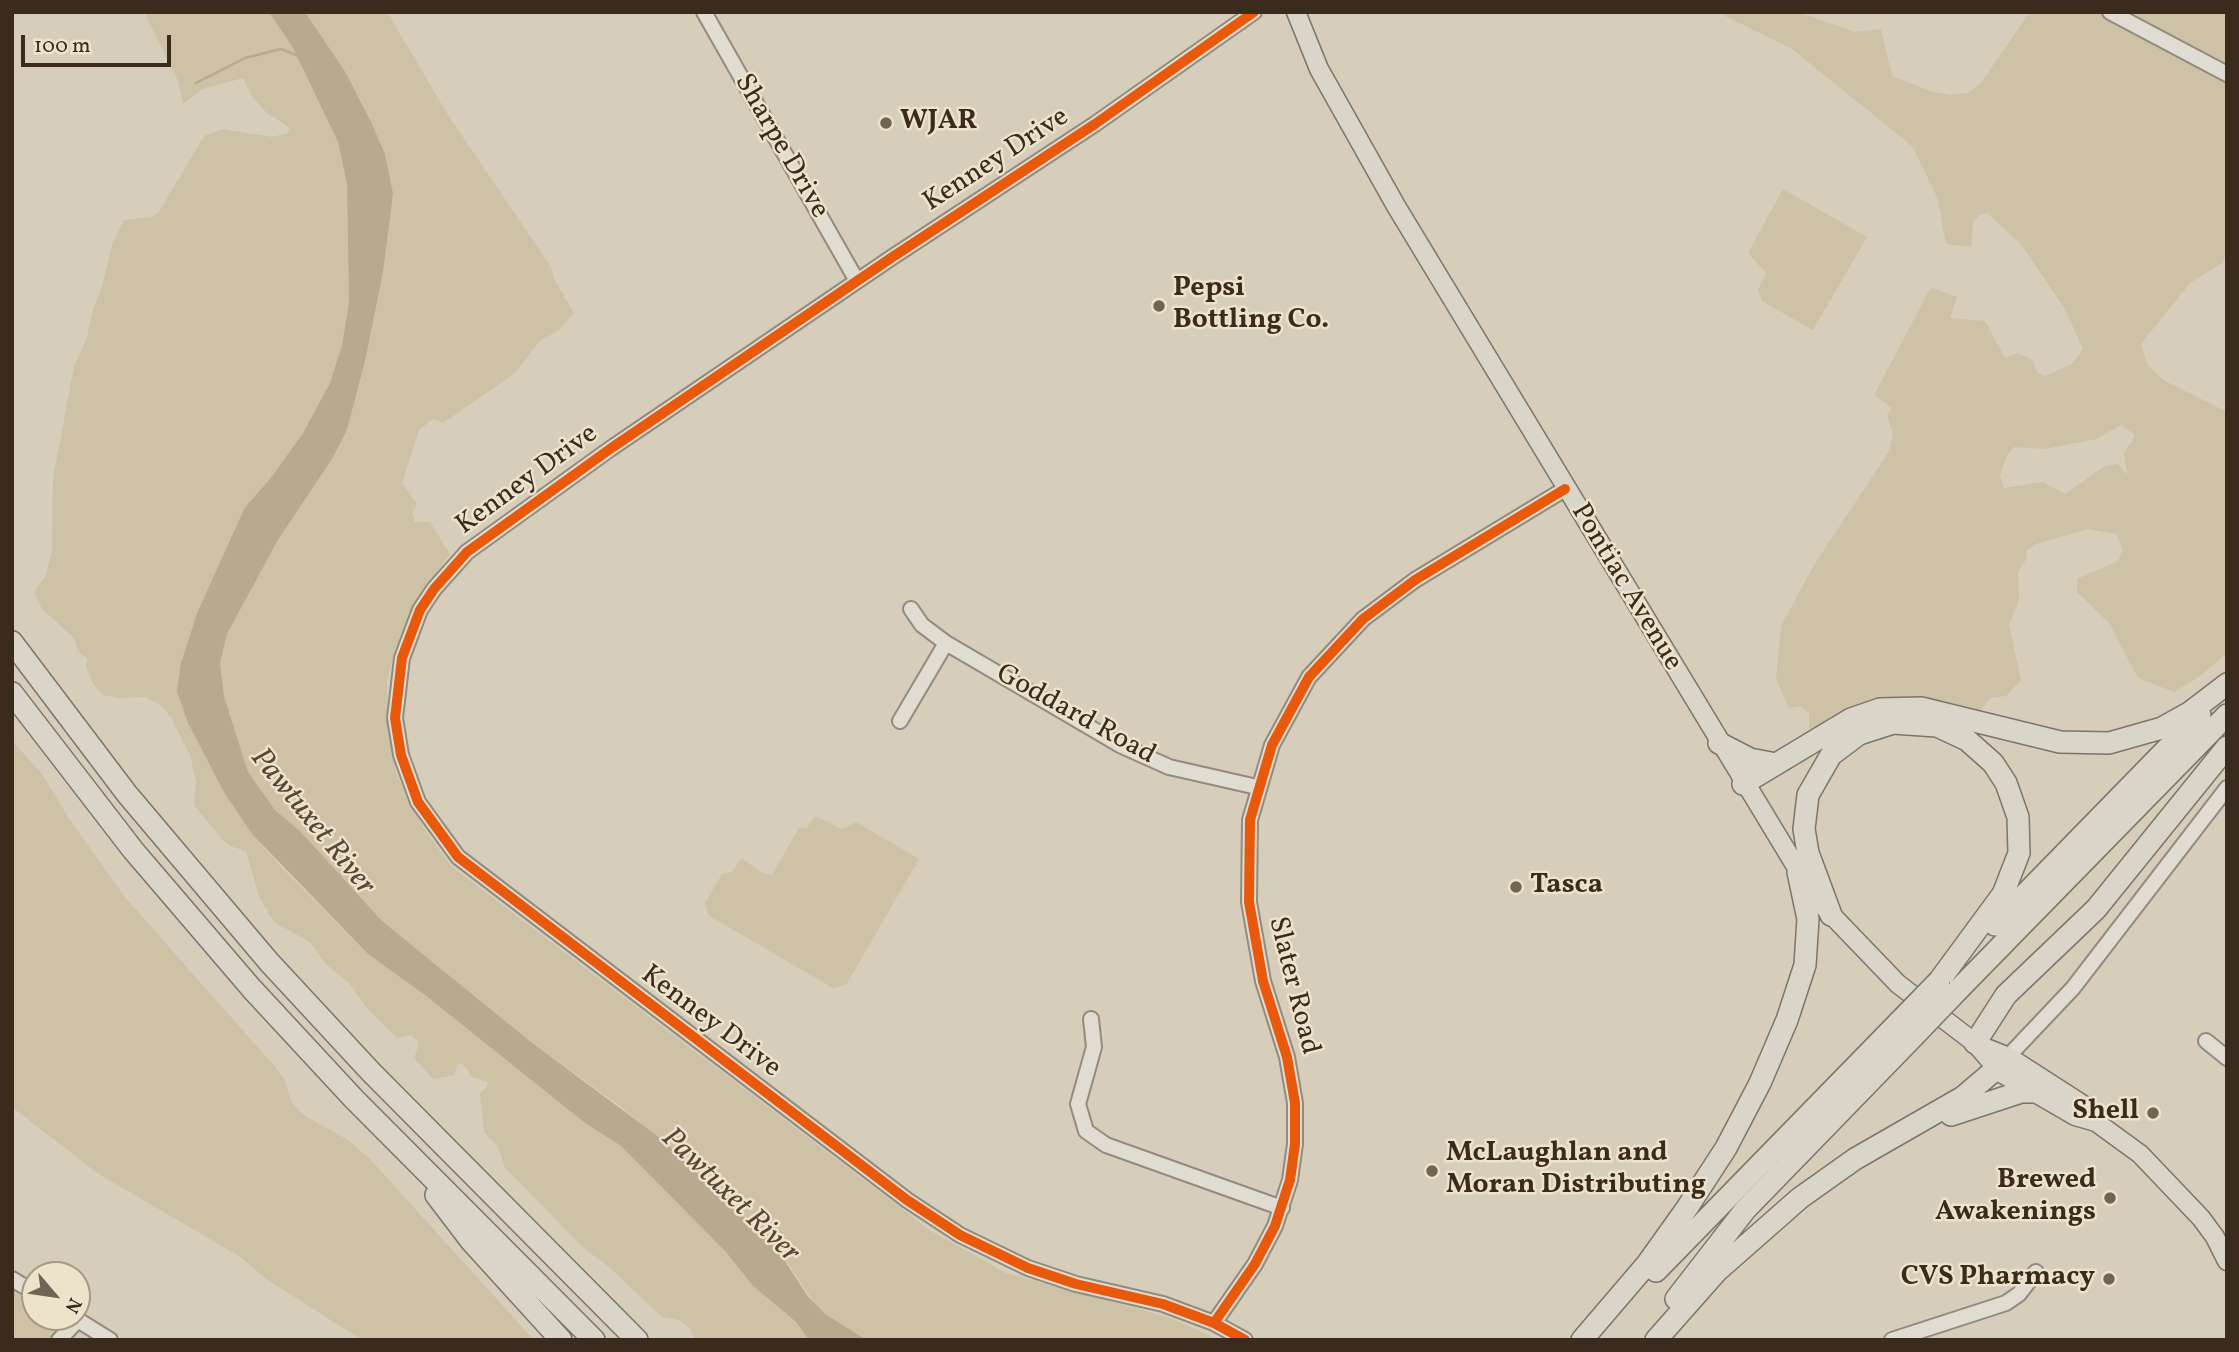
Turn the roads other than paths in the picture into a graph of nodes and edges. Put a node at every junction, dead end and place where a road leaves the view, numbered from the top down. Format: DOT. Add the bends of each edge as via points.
graph roads {
  1 [pos="704,12"];
  2 [pos="1254,12"];
  3 [pos="1296,12"];
  4 [pos="2110,12"];
  5 [pos="2227,74"];
  6 [pos="857,281"];
  7 [pos="1565,489"];
  8 [pos="911,609"];
  9 [pos="12,642"];
  10 [pos="946,643"];
  11 [pos="2227,686"];
  12 [pos="12,693"];
  13 [pos="2227,715"];
  14 [pos="900,721"];
  15 [pos="1719,743"];
  16 [pos="2227,747"];
  17 [pos="1776,764"];
  18 [pos="1743,783"];
  19 [pos="1257,788"];
  20 [pos="2227,789"];
  21 [pos="1798,872"];
  22 [pos="1830,915"];
  23 [pos="1949,986"];
  24 [pos="1091,1019"];
  25 [pos="1906,1029"];
  26 [pos="2206,1041"];
  27 [pos="1975,1044"];
  28 [pos="2227,1058"];
  29 [pos="2002,1063"];
  30 [pos="2036,1092"];
  31 [pos="2096,1122"];
  32 [pos="1894,1137"];
  33 [pos="405,1150"];
  34 [pos="1282,1208"];
  35 [pos="2221,1234"];
  36 [pos="2227,1261"];
  37 [pos="2036,1272"];
  38 [pos="589,1292"];
  39 [pos="1214,1323"];
  40 [pos="91,1328"];
  41 [pos="110,1340"];
  42 [pos="561,1340"];
  43 [pos="594,1340"];
  44 [pos="637,1340"];
  45 [pos="647,1340"];
  46 [pos="1245,1340"];
  47 [pos="1582,1340"];
  48 [pos="1588,1340"];
  49 [pos="1651,1340"];
  50 [pos="1656,1340"];
  51 [pos="1892,1340"];
  1 -- 6 [label="street, Sharpe Drive"];
  2 -- 6 [label="street, Kenney Drive" via="1095,124"];
  3 -- 7 [label="main road, Pontiac Avenue" via="1340,110"];
  4 -- 5 [label="street"];
  6 -- 39 [label="street, Kenney Drive" via="491,533 447,573 420,610 400,670 395,718 408,779 429,821 458,857 943,1224 1028,1268 1163,1304"];
  7 -- 15 [label="main road, Pontiac Avenue"];
  7 -- 19 [label="street, Slater Road" via="1415,580 1363,619 1318,666 1295,699"];
  8 -- 10 [label="street, Goddard Road" via="922,625"];
  9 -- 38 [label="highway" via="127,794 269,962"];
  10 -- 14 [label="street"];
  10 -- 19 [label="street, Goddard Road" via="1152,761"];
  11 -- 17 [label="highway" via="2180,718 2123,741 2060,742 1931,710 1891,708 1851,719"];
  11 -- 23 [label="highway"];
  12 -- 33 [label="highway" via="212,944"];
  13 -- 23 [label="highway"];
  15 -- 17 [label="highway" via="1750,759"];
  15 -- 18 [label="main road, Pontiac Avenue"];
  16 -- 27 [label="highway" via="2091,915 2006,995"];
  17 -- 18 [label="highway"];
  18 -- 21 [label="main road, Pontiac Avenue"];
  19 -- 34 [label="street, Slater Road" via="1248,847 1249,902 1263,981 1287,1057 1297,1126"];
  20 -- 29 [label="street" via="2073,988"];
  21 -- 22 [label="main road, Pontiac Avenue"];
  21 -- 47 [label="highway" via="1808,919 1805,965 1760,1083 1687,1209"];
  22 -- 23 [label="highway" via="1804,830 1808,795 1831,755 1859,734 1893,723 1937,726 1967,740 1993,763 2011,794 2019,853 2003,894"];
  22 -- 27 [label="main road, Pontiac Avenue" via="1909,994"];
  23 -- 25 [label="highway, bridge"];
  24 -- 34 [label="street" via="1094,1047 1078,1104 1086,1131 1106,1145"];
  25 -- 48 [label="highway"];
  25 -- 49 [label="highway" via="1732,1224"];
  26 -- 28 [label="street"];
  27 -- 29 [label="main road, Pontiac Avenue"];
  29 -- 30 [label="main road, Pontiac Avenue"];
  29 -- 31 [label="main road, Pontiac Avenue" via="2080,1102"];
  29 -- 32 [label="highway" via="1963,1097"];
  30 -- 31 [label="main road, Pontiac Avenue" via="2080,1119"];
  30 -- 32 [label="highway" via="2014,1094"];
  31 -- 35 [label="main road, Pontiac Avenue" via="2152,1165"];
  32 -- 50 [label="highway" via="1836,1171 1765,1226"];
  33 -- 42 [label="highway" via="460,1227"];
  33 -- 43 [label="highway"];
  34 -- 39 [label="street, Slater Road" via="1265,1247"];
  35 -- 36 [label="main road, Pontiac Avenue"];
  37 -- 51 [label="street" via="2006,1303"];
  38 -- 44 [label="highway"];
  38 -- 45 [label="highway"];
  39 -- 46 [label="street, Kenney Drive"];
  40 -- 41 [label="street"];
}
